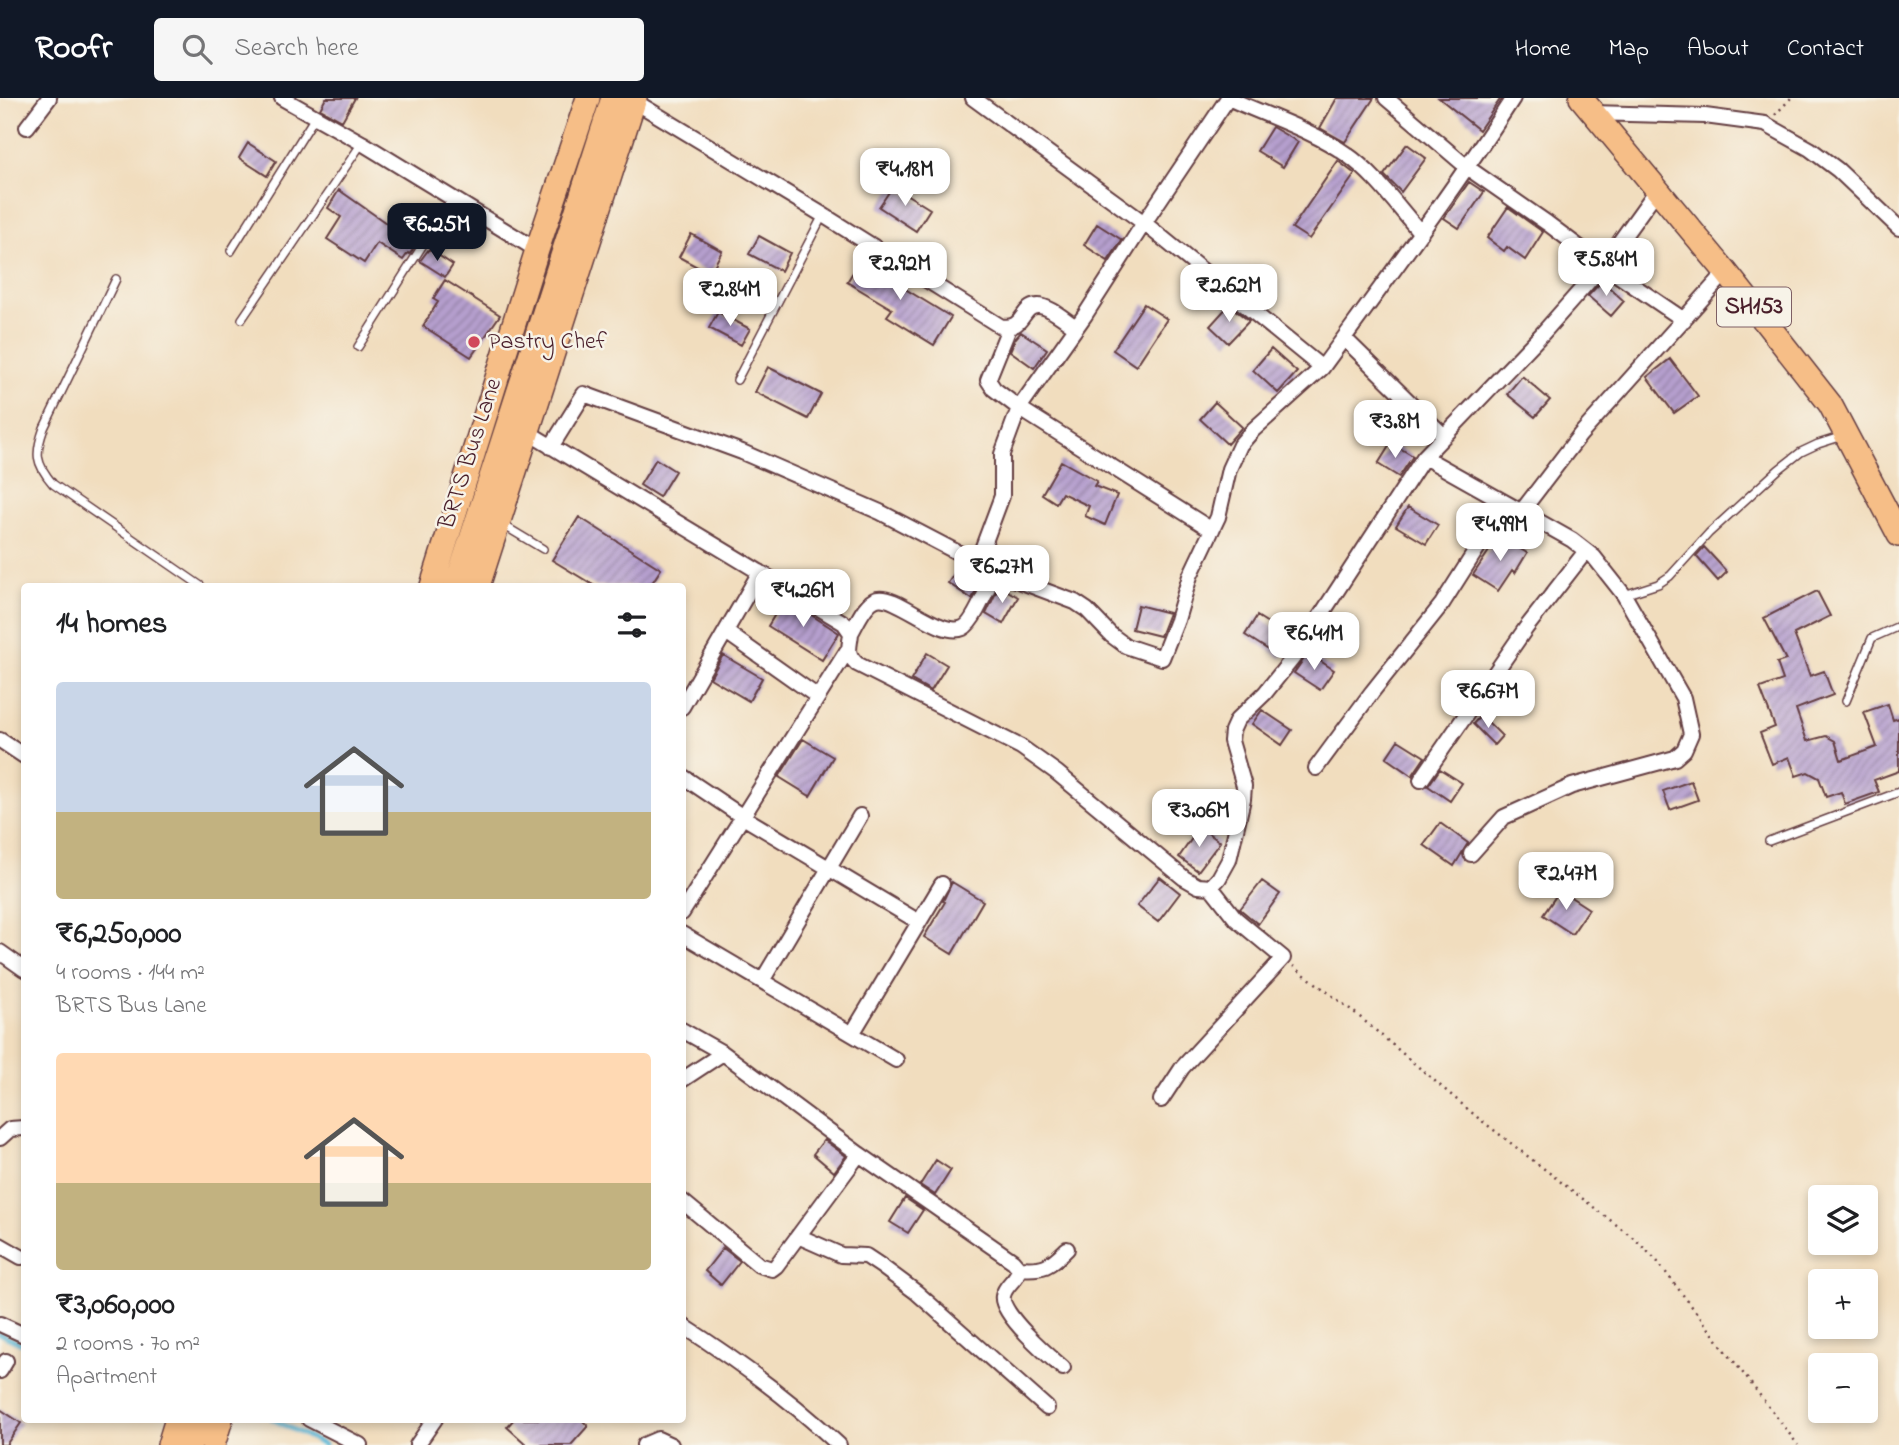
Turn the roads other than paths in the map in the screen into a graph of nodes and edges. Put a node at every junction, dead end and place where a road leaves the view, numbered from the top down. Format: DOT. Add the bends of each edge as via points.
graph roads {
  1 [pos="49,98"];
  2 [pos="282,98"];
  3 [pos="588,98"];
  4 [pos="973,98"];
  5 [pos="1228,98"];
  6 [pos="1386,98"];
  7 [pos="1513,98"];
  8 [pos="627,99"];
  9 [pos="1586,106"];
  10 [pos="315,117"];
  11 [pos="27,127"];
  12 [pos="362,143"];
  13 [pos="1468,168"];
  14 [pos="1657,190"];
  15 [pos="452,199"];
  16 [pos="823,215"];
  17 [pos="1144,223"];
  18 [pos="1899,228"];
  19 [pos="1421,233"];
  20 [pos="231,250"];
  21 [pos="537,250"];
  22 [pos="1603,265"];
  23 [pos="1726,272"];
  24 [pos="116,279"];
  25 [pos="243,319"];
  26 [pos="1684,320"];
  27 [pos="1076,327"];
  28 [pos="1009,328"];
  29 [pos="1344,338"];
  30 [pos="358,347"];
  31 [pos="1322,368"];
  32 [pos="737,380"];
  33 [pos="1019,408"];
  34 [pos="528,433"];
  35 [pos="1846,435"];
  36 [pos="1444,436"];
  37 [pos="551,447"];
  38 [pos="1424,457"];
  39 [pos="1521,512"];
  40 [pos="499,523"];
  41 [pos="1212,530"];
  42 [pos="1899,535"];
  43 [pos="542,549"];
  44 [pos="1586,551"];
  45 [pos="977,563"];
  46 [pos="760,572"];
  47 [pos="995,572"];
  48 [pos="197,583"];
  49 [pos="433,583"];
  50 [pos="457,583"];
  51 [pos="479,583"];
  52 [pos="1624,595"];
  53 [pos="1899,626"];
  54 [pos="726,632"];
  55 [pos="851,633"];
  56 [pos="847,651"];
  57 [pos="818,697"];
  58 [pos="686,700"];
  59 [pos="1846,701"];
  60 [pos="0,740"];
  61 [pos="21,754"];
  62 [pos="1316,768"];
  63 [pos="686,779"];
  64 [pos="1421,780"];
  65 [pos="1899,792"];
  66 [pos="860,816"];
  67 [pos="743,817"];
  68 [pos="1769,841"];
  69 [pos="1471,854"];
  70 [pos="829,868"];
  71 [pos="942,884"];
  72 [pos="1211,887"];
  73 [pos="686,903"];
  74 [pos="919,922"];
  75 [pos="686,936"];
  76 [pos="0,952"];
  77 [pos="21,964"];
  78 [pos="762,981"];
  79 [pos="686,1032"];
  80 [pos="852,1034"];
  81 [pos="723,1053"];
  82 [pos="896,1060"];
  83 [pos="686,1077"];
  84 [pos="1161,1100"];
  85 [pos="21,1128"];
  86 [pos="0,1138"];
  87 [pos="859,1154"];
  88 [pos="686,1204"];
  89 [pos="798,1236"];
  90 [pos="0,1245"];
  91 [pos="1067,1249"];
  92 [pos="21,1257"];
  93 [pos="1019,1268"];
  94 [pos="0,1324"];
  95 [pos="686,1328"];
  96 [pos="21,1331"];
  97 [pos="1062,1368"];
  98 [pos="1047,1408"];
  99 [pos="176,1423"];
  100 [pos="197,1423"];
  101 [pos="220,1423"];
  102 [pos="317,1423"];
  103 [pos="432,1423"];
  104 [pos="169,1445"];
  105 [pos="190,1445"];
  106 [pos="213,1445"];
  107 [pos="360,1445"];
  108 [pos="418,1445"];
  109 [pos="644,1445"];
  110 [pos="671,1445"];
  111 [pos="839,1445"];
  1 -- 11 [label="street"];
  2 -- 10 [label="street"];
  3 -- 21 [label="main road"];
  4 -- 17 [label="street"];
  5 -- 17 [label="street"];
  5 -- 19 [label="street" via="1348,155"];
  6 -- 13 [label="street"];
  7 -- 13 [label="street"];
  8 -- 16 [label="street"];
  8 -- 34 [label="main road"];
  8 -- 50 [label="main road, BRTS Bus Lane"];
  9 -- 14 [label="main road, SH153"];
  9 -- 18 [label="street" via="1765,124 1838,170"];
  10 -- 12 [label="street"];
  10 -- 20 [label="lane"];
  12 -- 15 [label="street"];
  12 -- 25 [label="lane"];
  13 -- 19 [label="street"];
  13 -- 22 [label="street"];
  14 -- 22 [label="street"];
  14 -- 23 [label="main road, SH153"];
  15 -- 21 [label="street"];
  15 -- 30 [label="lane"];
  16 -- 28 [label="street"];
  16 -- 32 [label="lane"];
  17 -- 27 [label="street"];
  17 -- 31 [label="street"];
  19 -- 29 [label="street"];
  21 -- 49 [label="main road"];
  22 -- 26 [label="street"];
  22 -- 36 [label="street"];
  23 -- 26 [label="street"];
  23 -- 35 [label="main road, SH153" via="1830,404"];
  24 -- 48 [label="lane" via="44,428 38,460 53,484"];
  26 -- 39 [label="street" via="1580,435"];
  27 -- 28 [label="street" via="1037,306"];
  27 -- 33 [label="street"];
  28 -- 33 [label="street" via="988,380"];
  29 -- 31 [label="street"];
  29 -- 36 [label="street"];
  31 -- 41 [label="street" via="1240,445"];
  33 -- 41 [label="street"];
  33 -- 45 [label="street" via="1002,454 1002,496"];
  34 -- 37 [label="street"];
  34 -- 40 [label="main road"];
  35 -- 42 [label="main road, SH153"];
  35 -- 52 [label="lane" via="1801,452 1709,533 1670,576"];
  36 -- 38 [label="street"];
  37 -- 45 [label="street" via="584,394 742,452 880,512"];
  37 -- 46 [label="street"];
  38 -- 39 [label="street"];
  38 -- 72 [label="street" via="1293,658 1237,720 1231,741 1244,786 1243,799 1229,860"];
  39 -- 44 [label="street"];
  39 -- 62 [label="street" via="1487,533 1442,604"];
  40 -- 43 [label="lane"];
  40 -- 51 [label="main road"];
  41 -- 47 [label="street" via="1190,576 1162,657 1126,646 1075,602"];
  44 -- 52 [label="street"];
  44 -- 64 [label="street" via="1526,628"];
  45 -- 47 [label="street"];
  46 -- 54 [label="street"];
  46 -- 55 [label="street" via="844,623"];
  47 -- 55 [label="street" via="963,628 938,625 877,599"];
  52 -- 69 [label="street" via="1684,698 1690,734 1684,750 1675,758 1572,786 1504,817"];
  53 -- 59 [label="lane" via="1872,638"];
  54 -- 57 [label="street"];
  54 -- 58 [label="street"];
  55 -- 56 [label="street"];
  56 -- 57 [label="street"];
  56 -- 72 [label="street" via="857,664 1021,747 1184,878"];
  57 -- 67 [label="street"];
  60 -- 61 [label="street"];
  63 -- 67 [label="street"];
  65 -- 68 [label="lane"];
  66 -- 70 [label="street"];
  67 -- 70 [label="street"];
  67 -- 73 [label="street"];
  70 -- 74 [label="street"];
  70 -- 78 [label="street"];
  71 -- 74 [label="street"];
  72 -- 84 [label="street" via="1236,919 1283,958 1182,1068"];
  74 -- 80 [label="street"];
  75 -- 78 [label="street"];
  76 -- 77 [label="street"];
  78 -- 80 [label="street"];
  79 -- 81 [label="street"];
  80 -- 82 [label="street"];
  81 -- 83 [label="street"];
  81 -- 87 [label="street"];
  85 -- 86 [label="street" via="10,1129"];
  87 -- 89 [label="street"];
  87 -- 93 [label="street"];
  88 -- 89 [label="street" via="766,1269 778,1263"];
  89 -- 98 [label="street" via="841,1255 866,1256 881,1266"];
  90 -- 92 [label="street"];
  91 -- 93 [label="street" via="1049,1266"];
  93 -- 97 [label="street" via="1005,1289 1004,1307"];
  94 -- 96 [label="street"];
  95 -- 111 [label="street" via="800,1408"];
  99 -- 104 [label="main road"];
  100 -- 105 [label="main road"];
  101 -- 106 [label="main road"];
  102 -- 107 [label="street"];
  103 -- 108 [label="street"];
  109 -- 110 [label="street" via="658,1439"];
}
